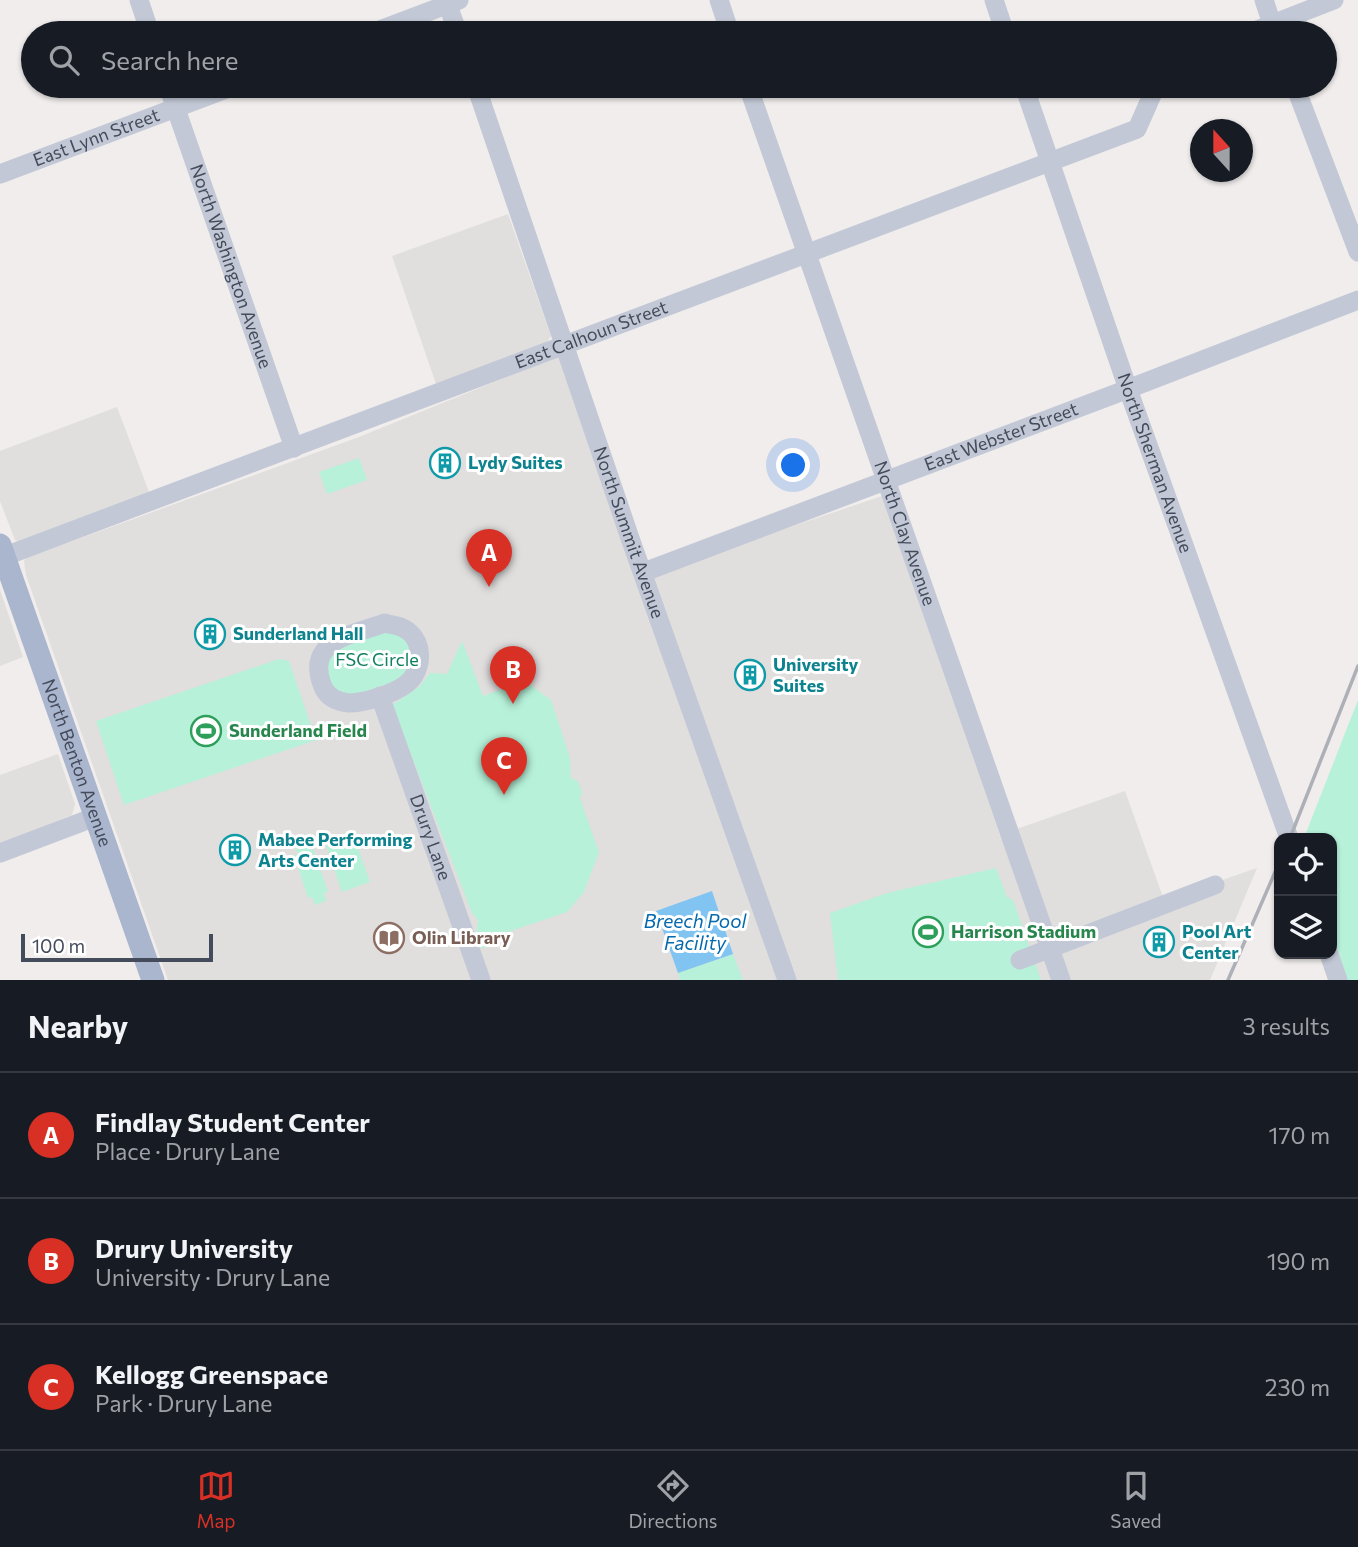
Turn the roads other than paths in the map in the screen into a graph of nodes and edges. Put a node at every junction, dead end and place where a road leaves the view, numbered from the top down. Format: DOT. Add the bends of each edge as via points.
graph roads {
  1 [pos="139,0"];
  2 [pos="719,0"];
  3 [pos="994,0"];
  4 [pos="1264,0"];
  5 [pos="1334,0"];
  6 [pos="451,1"];
  7 [pos="146,21"];
  8 [pos="402,21"];
  9 [pos="455,21"];
  10 [pos="726,21"];
  11 [pos="1001,21"];
  12 [pos="1271,21"];
  13 [pos="1291,21"];
  14 [pos="173,98"];
  15 [pos="201,98"];
  16 [pos="480,98"];
  17 [pos="752,98"];
  18 [pos="1028,98"];
  19 [pos="1151,98"];
  20 [pos="1300,98"];
  21 [pos="176,107"];
  22 [pos="1049,161"];
  23 [pos="0,174"];
  24 [pos="1358,252"];
  25 [pos="806,253"];
  26 [pos="1358,299"];
  27 [pos="564,345"];
  28 [pos="1128,389"];
  29 [pos="294,447"];
  30 [pos="888,480"];
  31 [pos="1,553"];
  32 [pos="644,572"];
  33 [pos="380,696"];
  34 [pos="95,817"];
  35 [pos="1287,833"];
  36 [pos="0,853"];
  37 [pos="1215,886"];
  38 [pos="1051,949"];
  39 [pos="1331,959"];
  40 [pos="1020,960"];
  41 [pos="153,980"];
  42 [pos="481,980"];
  43 [pos="787,980"];
  44 [pos="1061,980"];
  45 [pos="1338,980"];
  1 -- 7 [label="street"];
  2 -- 10 [label="street"];
  3 -- 11 [label="street"];
  4 -- 12 [label="street"];
  5 -- 13 [label="street"];
  6 -- 8 [label="street"];
  6 -- 9 [label="street"];
  14 -- 21 [label="street, North Washington Avenue"];
  15 -- 21 [label="street, East Lynn Street"];
  16 -- 27 [label="street, North Summit Avenue"];
  17 -- 25 [label="street, North Clay Avenue"];
  18 -- 22 [label="street, North Sherman Avenue"];
  19 -- 22 [label="street, East Calhoun Street" via="1137,128"];
  20 -- 24 [label="street"];
  21 -- 23 [label="street, East Lynn Street"];
  21 -- 29 [label="street, North Washington Avenue"];
  22 -- 25 [label="street, East Calhoun Street"];
  22 -- 28 [label="street, North Sherman Avenue"];
  25 -- 27 [label="street, East Calhoun Street"];
  25 -- 30 [label="street, North Clay Avenue"];
  26 -- 28 [label="street, East Webster Street"];
  27 -- 29 [label="street, East Calhoun Street"];
  27 -- 32 [label="street, North Summit Avenue"];
  28 -- 30 [label="street, East Webster Street"];
  28 -- 35 [label="street, North Sherman Avenue"];
  29 -- 31 [label="street, East Calhoun Street"];
  30 -- 32 [label="street, East Webster Street"];
  30 -- 38 [label="street, North Clay Avenue"];
  31 -- 34 [label="main road, North Benton Avenue"];
  32 -- 43 [label="street, North Summit Avenue"];
  33 -- 33 [label="street" via="405,685 419,666 420,655 412,635 385,623 332,642 318,660 330,697 352,703"];
  33 -- 42 [label="street, Drury Lane"];
  34 -- 36 [label="street"];
  34 -- 41 [label="main road, North Benton Avenue"];
  37 -- 38 [label="street"];
  38 -- 40 [label="street"];
  38 -- 44 [label="street, North Clay Avenue"];
  39 -- 45 [label="street"];
}
